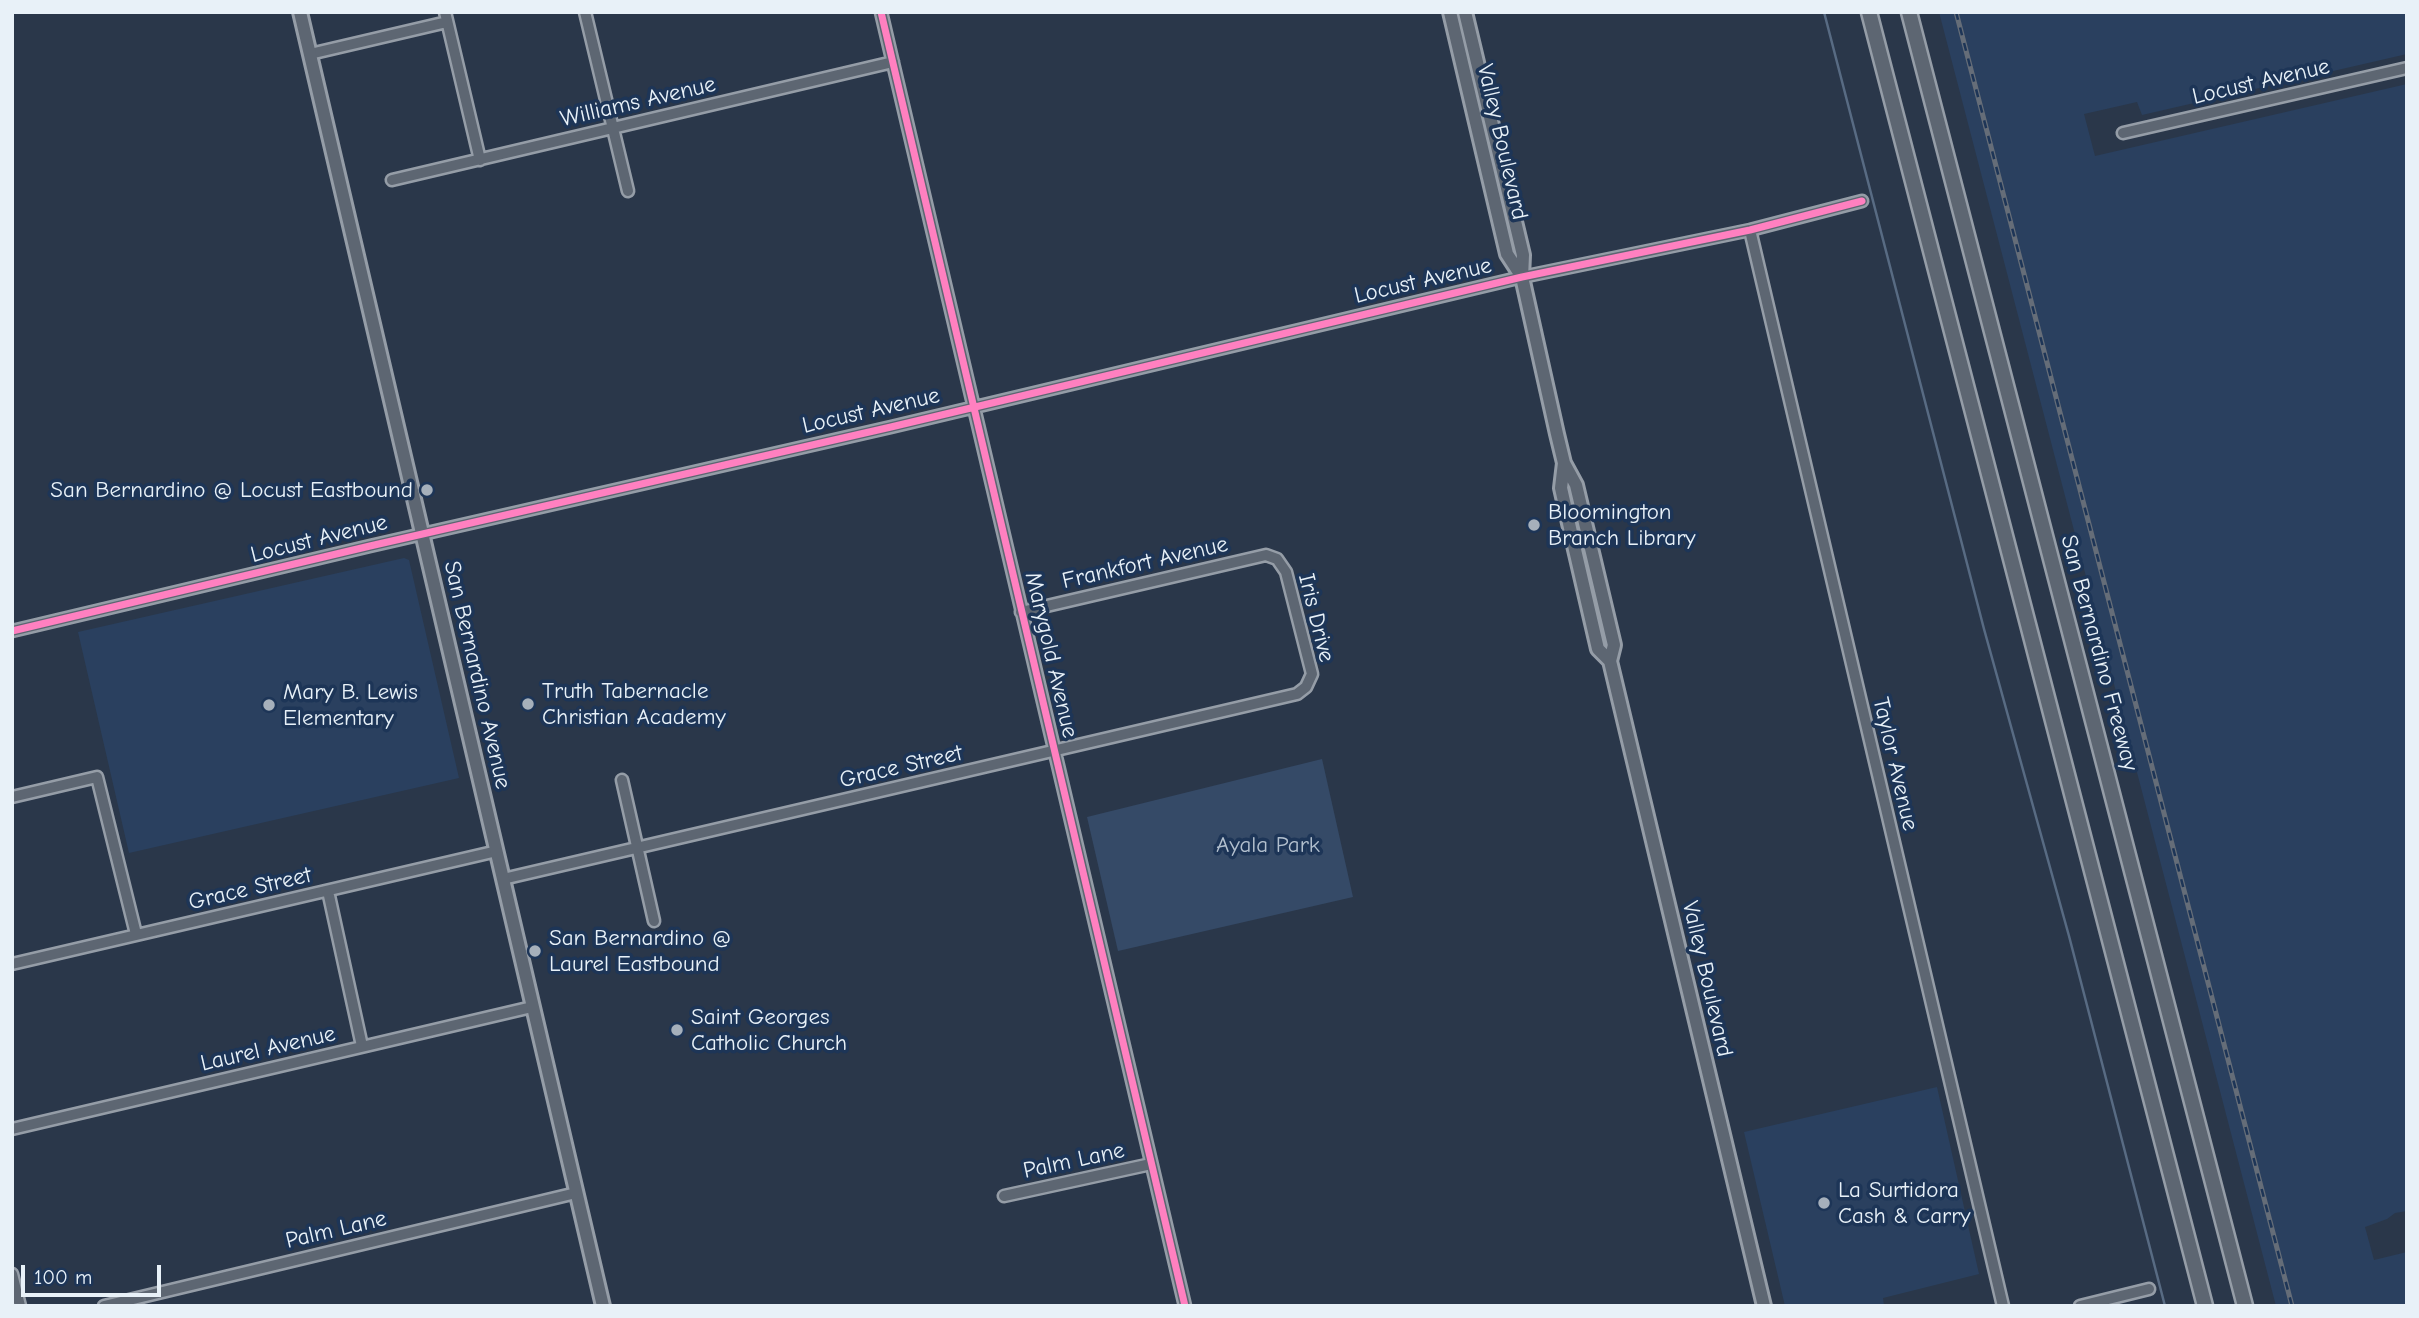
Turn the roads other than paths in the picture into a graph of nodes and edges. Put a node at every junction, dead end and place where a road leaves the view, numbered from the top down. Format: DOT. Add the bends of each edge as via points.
graph roads {
  1 [pos="300,12"];
  2 [pos="584,12"];
  3 [pos="881,12"];
  4 [pos="1450,12"];
  5 [pos="1465,12"];
  6 [pos="1869,12"];
  7 [pos="1909,12"];
  8 [pos="446,17"];
  9 [pos="310,54"];
  10 [pos="893,62"];
  11 [pos="2407,68"];
  12 [pos="613,128"];
  13 [pos="2123,132"];
  14 [pos="480,160"];
  15 [pos="392,180"];
  16 [pos="628,191"];
  17 [pos="1862,201"];
  18 [pos="1750,230"];
  19 [pos="1522,277"];
  20 [pos="974,407"];
  21 [pos="423,534"];
  22 [pos="1277,559"];
  23 [pos="1021,612"];
  24 [pos="12,632"];
  25 [pos="1306,687"];
  26 [pos="1054,751"];
  27 [pos="622,780"];
  28 [pos="12,797"];
  29 [pos="636,849"];
  30 [pos="497,851"];
  31 [pos="503,878"];
  32 [pos="328,891"];
  33 [pos="654,921"];
  34 [pos="136,934"];
  35 [pos="12,964"];
  36 [pos="533,1007"];
  37 [pos="362,1046"];
  38 [pos="12,1129"];
  39 [pos="1151,1164"];
  40 [pos="576,1193"];
  41 [pos="1004,1196"];
  42 [pos="12,1274"];
  43 [pos="2149,1289"];
  44 [pos="20,1306"];
  45 [pos="104,1306"];
  46 [pos="603,1306"];
  47 [pos="1185,1306"];
  48 [pos="1764,1306"];
  49 [pos="2003,1306"];
  50 [pos="2080,1306"];
  51 [pos="2205,1306"];
  52 [pos="2245,1306"];
  1 -- 9 [label="main road, San Bernardino Avenue"];
  2 -- 12 [label="street"];
  3 -- 10 [label="street, Marygold Avenue"];
  4 -- 19 [label="main road, Valley Boulevard" via="1507,254"];
  5 -- 19 [label="main road, Valley Boulevard" via="1523,254"];
  6 -- 51 [label="highway"];
  7 -- 52 [label="highway, San Bernardino Freeway"];
  8 -- 9 [label="street"];
  8 -- 14 [label="street"];
  9 -- 21 [label="main road, San Bernardino Avenue"];
  10 -- 12 [label="street, Williams Avenue"];
  10 -- 20 [label="street, Marygold Avenue"];
  11 -- 13 [label="street, Locust Avenue"];
  12 -- 14 [label="street, Williams Avenue"];
  12 -- 16 [label="street"];
  14 -- 15 [label="street, Williams Avenue"];
  17 -- 18 [label="street, Locust Avenue"];
  18 -- 19 [label="street, Locust Avenue"];
  18 -- 49 [label="street, Taylor Avenue"];
  19 -- 20 [label="street, Locust Avenue"];
  19 -- 48 [label="main road, Valley Boulevard" via="1564,463 1561,488 1598,649 1609,661"];
  20 -- 21 [label="street, Locust Avenue"];
  20 -- 23 [label="street, Marygold Avenue"];
  21 -- 24 [label="street, Locust Avenue"];
  21 -- 30 [label="main road, San Bernardino Avenue"];
  22 -- 23 [label="street, Frankfort Avenue" via="1254,557"];
  22 -- 25 [label="street, Iris Drive" via="1286,572 1312,674"];
  23 -- 26 [label="street, Marygold Avenue"];
  25 -- 26 [label="street, Grace Street" via="1297,694"];
  26 -- 29 [label="street, Grace Street"];
  26 -- 39 [label="street, Marygold Avenue"];
  27 -- 29 [label="street"];
  28 -- 34 [label="street" via="97,777"];
  29 -- 31 [label="street, Grace Street"];
  29 -- 33 [label="street"];
  30 -- 31 [label="main road, San Bernardino Avenue"];
  30 -- 32 [label="street, Grace Street"];
  31 -- 36 [label="main road, San Bernardino Avenue"];
  32 -- 34 [label="street, Grace Street"];
  32 -- 37 [label="street"];
  34 -- 35 [label="street, Grace Street"];
  36 -- 37 [label="street, Laurel Avenue"];
  36 -- 40 [label="main road, San Bernardino Avenue"];
  37 -- 38 [label="street, Laurel Avenue"];
  39 -- 41 [label="street, Palm Lane"];
  39 -- 47 [label="street, Marygold Avenue"];
  40 -- 45 [label="street, Palm Lane"];
  40 -- 46 [label="main road, San Bernardino Avenue"];
  42 -- 44 [label="street"];
  43 -- 50 [label="street"];
}
